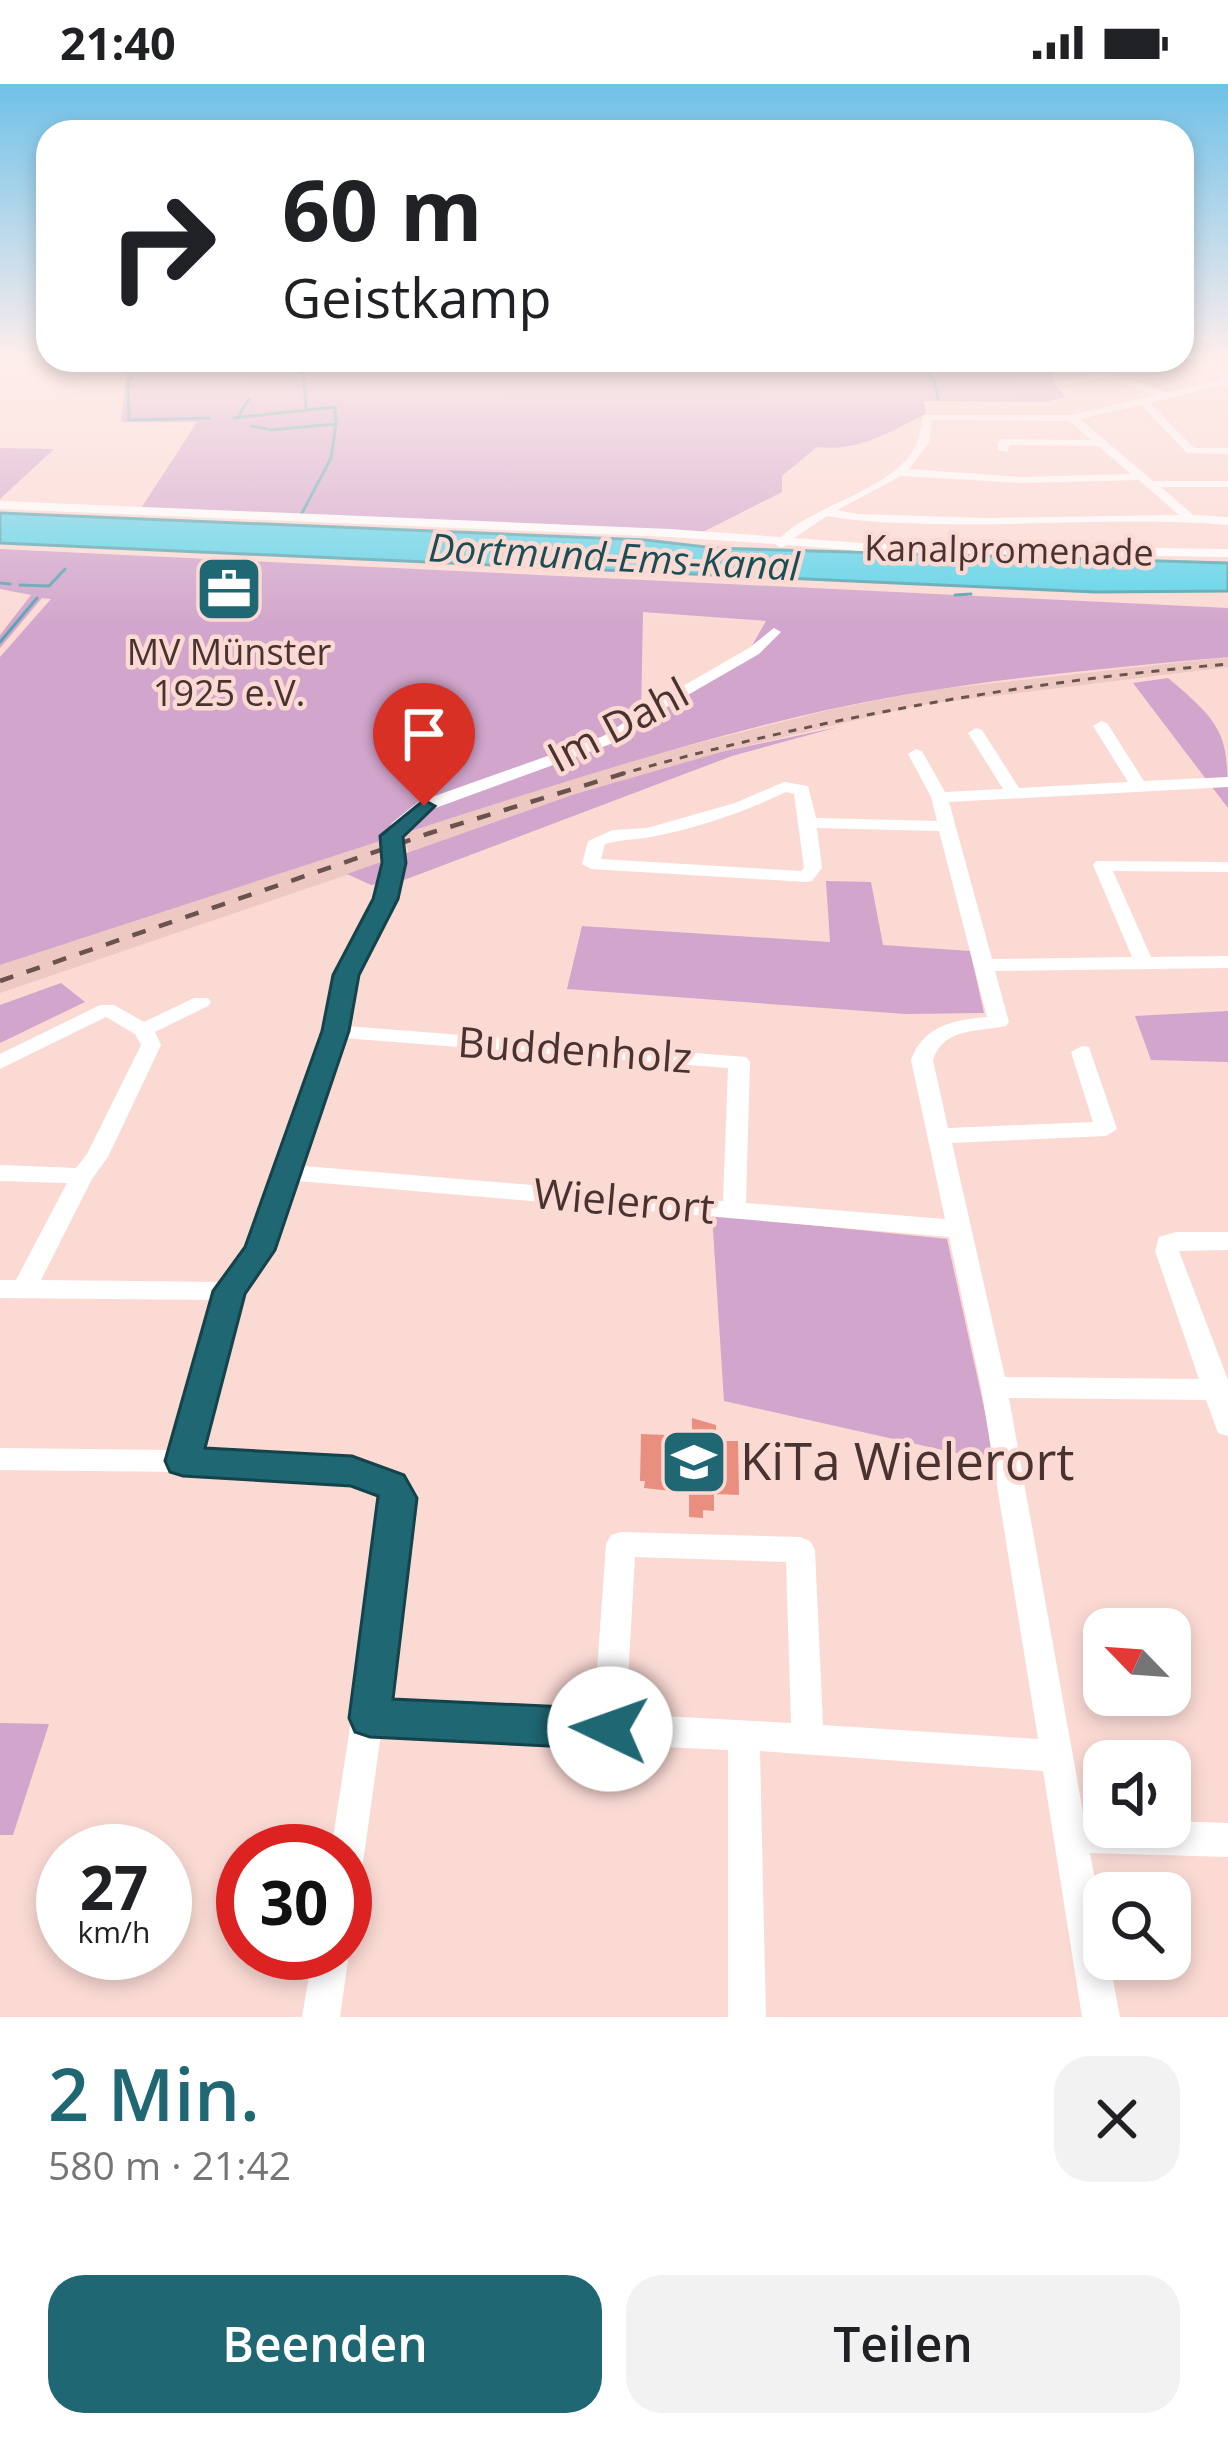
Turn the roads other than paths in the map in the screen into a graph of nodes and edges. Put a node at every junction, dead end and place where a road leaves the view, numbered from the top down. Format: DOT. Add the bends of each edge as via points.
graph roads {
  1 [pos="920,448"];
  2 [pos="1103,448"];
  3 [pos="1188,448"];
  4 [pos="1228,451"];
  5 [pos="899,472"];
  6 [pos="1143,481"];
  7 [pos="1228,484"];
  8 [pos="0,506"];
  9 [pos="827,512"];
  10 [pos="1190,518"];
  11 [pos="1228,521"];
  12 [pos="781,544"];
  13 [pos="1228,554"];
  14 [pos="774,632"];
  15 [pos="1101,726"];
  16 [pos="976,733"];
  17 [pos="916,754"];
  18 [pos="1228,782"];
  19 [pos="1137,784"];
  20 [pos="1013,790"];
  21 [pos="940,797"];
  22 [pos="808,823"];
  23 [pos="946,826"];
  24 [pos="1228,867"];
  25 [pos="1228,962"];
  26 [pos="1144,963"];
  27 [pos="985,965"];
  28 [pos="201,1002"];
  29 [pos="143,1030"];
  30 [pos="335,1031"];
  31 [pos="1082,1052"];
  32 [pos="0,1062"];
  33 [pos="940,1136"];
  34 [pos="290,1172"];
  35 [pos="0,1173"];
  36 [pos="82,1176"];
  37 [pos="734,1210"];
  38 [pos="958,1228"];
  39 [pos="1228,1240"];
  40 [pos="12,1289"];
  41 [pos="230,1291"];
  42 [pos="994,1387"];
  43 [pos="1222,1390"];
  44 [pos="1228,1426"];
  45 [pos="0,1459"];
  46 [pos="183,1461"];
  47 [pos="370,1718"];
  48 [pos="610,1729"];
  49 [pos="744,1735"];
  50 [pos="808,1739"];
  51 [pos="1058,1756"];
  52 [pos="353,1824"];
  53 [pos="1070,1835"];
  54 [pos="1228,1840"];
  55 [pos="327,1980"];
  56 [pos="321,2017"];
  57 [pos="747,2017"];
  58 [pos="1102,2017"];
  1 -- 5 [label="street"];
  2 -- 6 [label="street"];
  3 -- 4 [label="street"];
  5 -- 6 [label="street"];
  5 -- 9 [label="street"];
  6 -- 7 [label="street"];
  6 -- 10 [label="street"];
  8 -- 12 [label="street, Kanalpromenade"];
  9 -- 10 [label="street" via="986,521"];
  9 -- 12 [label="street"];
  10 -- 11 [label="street"];
  12 -- 13 [label="street, Kanalpromenade"];
  14 -- 30 [label="street, Im Dahl" via="610,739 407,818 392,836 386,899 346,975"];
  15 -- 19 [label="street"];
  16 -- 20 [label="street"];
  17 -- 21 [label="street"];
  18 -- 19 [label="street"];
  19 -- 20 [label="street"];
  20 -- 21 [label="street"];
  21 -- 23 [label="street"];
  22 -- 22 [label="street" via="802,790 784,787 741,807 597,841 591,864 806,877 813,868"];
  22 -- 23 [label="street"];
  23 -- 27 [label="street"];
  24 -- 26 [label="street" via="1102,865"];
  25 -- 26 [label="street"];
  26 -- 27 [label="street"];
  27 -- 33 [label="street" via="999,1022 948,1030 924,1049"];
  28 -- 29 [label="street"];
  29 -- 32 [label="street" via="107,1009"];
  29 -- 36 [label="street" via="151,1046"];
  30 -- 34 [label="street, Im Dahl"];
  30 -- 37 [label="street, Buddenholz" via="739,1063"];
  31 -- 33 [label="street" via="1106,1129"];
  33 -- 38 [label="street"];
  34 -- 37 [label="street, Wielerort"];
  34 -- 41 [label="street, Im Dahl" via="260,1250"];
  35 -- 36 [label="street"];
  36 -- 40 [label="street"];
  37 -- 38 [label="street, Wielerort"];
  38 -- 42 [label="street"];
  39 -- 43 [label="street" via="1176,1241 1167,1251"];
  40 -- 41 [label="street"];
  41 -- 46 [label="street, Im Dahl"];
  42 -- 43 [label="street"];
  42 -- 51 [label="street"];
  43 -- 44 [label="street"];
  45 -- 46 [label="street"];
  46 -- 47 [label="street" via="352,1471 391,1485 399,1498"];
  47 -- 48 [label="street"];
  47 -- 52 [label="street"];
  48 -- 49 [label="street"];
  48 -- 50 [label="street" via="621,1544 800,1550"];
  49 -- 50 [label="street"];
  49 -- 57 [label="street"];
  50 -- 51 [label="street"];
  51 -- 53 [label="street"];
  53 -- 54 [label="street"];
  53 -- 58 [label="street"];
  55 -- 56 [label="street"];
}
